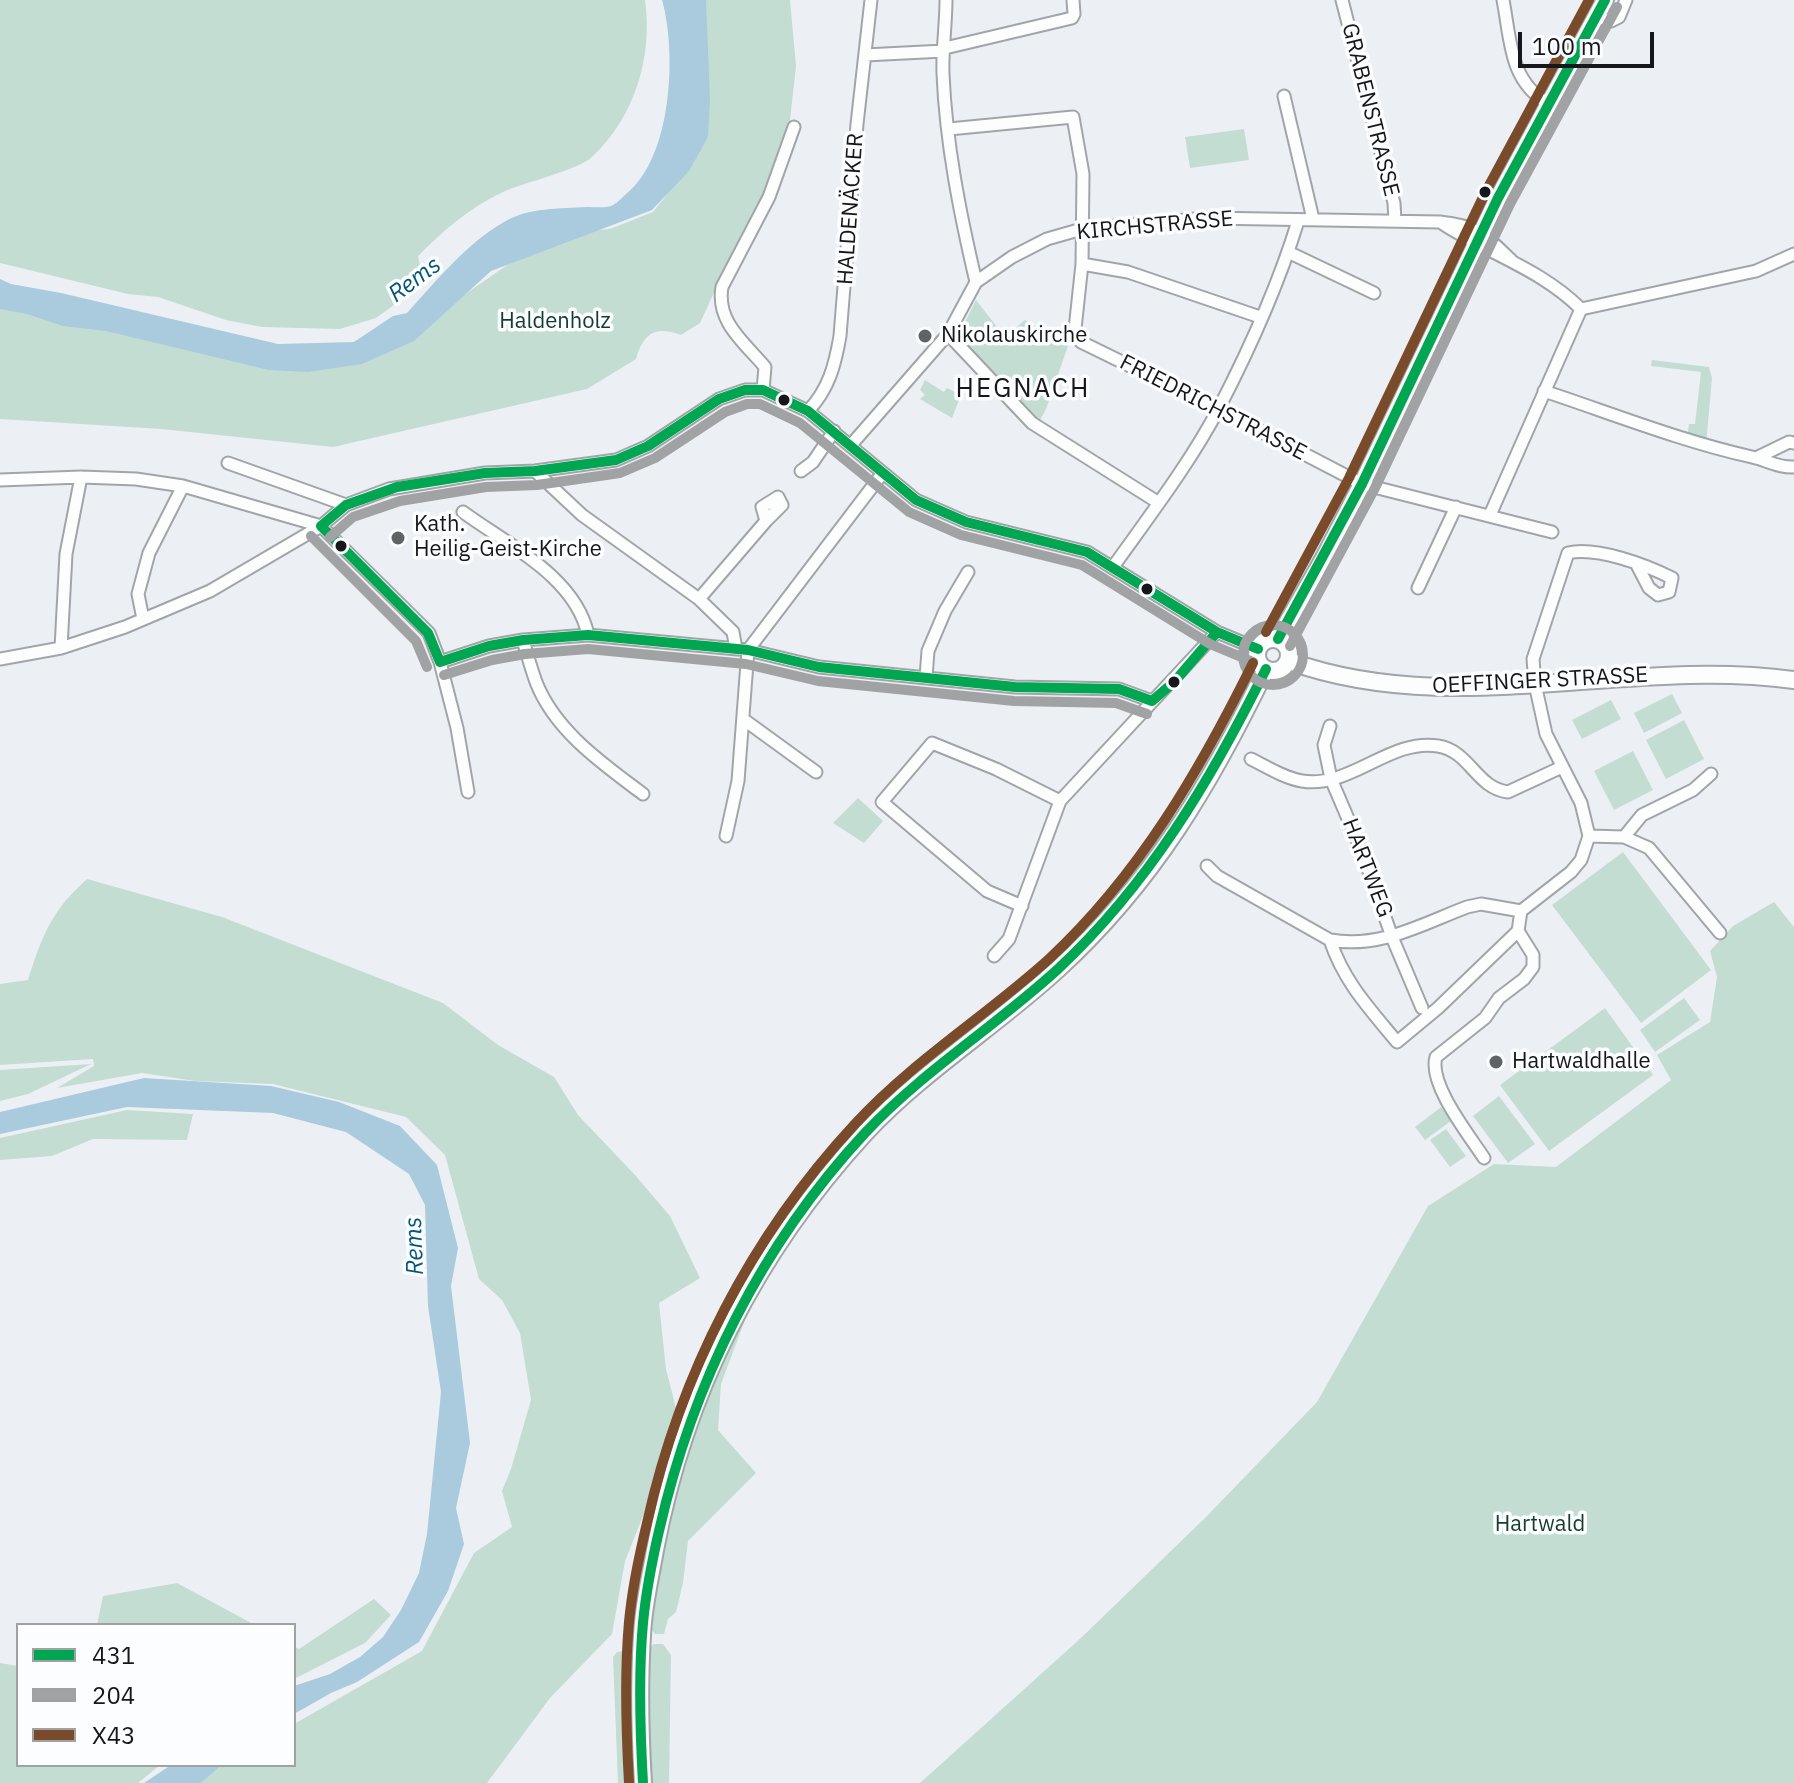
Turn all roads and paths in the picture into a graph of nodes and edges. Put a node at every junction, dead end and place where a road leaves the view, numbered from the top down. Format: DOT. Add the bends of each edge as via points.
graph roads {
  1 [pos="871,0"];
  2 [pos="946,0"];
  3 [pos="1073,0"];
  4 [pos="1342,0"];
  5 [pos="1503,0"];
  6 [pos="1605,0"];
  7 [pos="1626,0"];
  8 [pos="1596,17"];
  9 [pos="944,49"];
  10 [pos="865,55"];
  11 [pos="1284,96"];
  12 [pos="1549,104"];
  13 [pos="794,127"];
  14 [pos="949,129"];
  15 [pos="1313,219"];
  16 [pos="1298,221"];
  17 [pos="1395,221"];
  18 [pos="1082,229"];
  19 [pos="1480,239"];
  20 [pos="1288,252"];
  21 [pos="1794,254"];
  22 [pos="1082,264"];
  23 [pos="976,282"];
  24 [pos="1374,293"];
  25 [pos="1581,309"];
  26 [pos="1260,317"];
  27 [pos="948,334"];
  28 [pos="763,390"];
  29 [pos="1544,391"];
  30 [pos="1218,409"];
  31 [pos="808,411"];
  32 [pos="834,431"];
  33 [pos="1794,443"];
  34 [pos="851,445"];
  35 [pos="1756,458"];
  36 [pos="228,463"];
  37 [pos="1794,467"];
  38 [pos="535,471"];
  39 [pos="801,471"];
  40 [pos="882,474"];
  41 [pos="81,477"];
  42 [pos="0,480"];
  43 [pos="1362,484"];
  44 [pos="183,486"];
  45 [pos="1159,503"];
  46 [pos="346,505"];
  47 [pos="1456,507"];
  48 [pos="463,512"];
  49 [pos="1490,515"];
  50 [pos="766,521"];
  51 [pos="321,526"];
  52 [pos="1552,532"];
  53 [pos="1637,565"];
  54 [pos="1113,567"];
  55 [pos="968,572"];
  56 [pos="1418,588"];
  57 [pos="699,599"];
  58 [pos="143,619"];
  59 [pos="1217,632"];
  60 [pos="588,635"];
  61 [pos="1278,639"];
  62 [pos="523,640"];
  63 [pos="61,648"];
  64 [pos="742,649"];
  65 [pos="1258,649"];
  66 [pos="0,659"];
  67 [pos="1289,661"];
  68 [pos="440,662"];
  69 [pos="1266,669"];
  70 [pos="926,677"];
  71 [pos="1794,680"];
  72 [pos="1535,684"];
  73 [pos="1152,701"];
  74 [pos="743,719"];
  75 [pos="1330,726"];
  76 [pos="1251,759"];
  77 [pos="1562,767"];
  78 [pos="816,772"];
  79 [pos="1711,774"];
  80 [pos="1331,779"];
  81 [pos="468,792"];
  82 [pos="643,794"];
  83 [pos="1060,801"];
  84 [pos="726,836"];
  85 [pos="1589,836"];
  86 [pos="1624,837"];
  87 [pos="1207,866"];
  88 [pos="1022,906"];
  89 [pos="1521,911"];
  90 [pos="1518,931"];
  91 [pos="1720,933"];
  92 [pos="1392,937"];
  93 [pos="1330,940"];
  94 [pos="994,956"];
  95 [pos="1422,1008"];
  96 [pos="1484,1158"];
  97 [pos="643,1783"];
  1 -- 10 [label="street, HALDENÄCKER"];
  2 -- 9 [label="street"];
  3 -- 9 [label="street" via="1072,18"];
  4 -- 17 [label="street, GRABENSTRASSE"];
  5 -- 12 [label="street" via="1520,77"];
  6 -- 8 [label="main road"];
  7 -- 8 [label="street" via="1619,17"];
  8 -- 12 [label="main road"];
  9 -- 10 [label="street"];
  9 -- 14 [label="street"];
  10 -- 31 [label="street, HALDENÄCKER" via="838,350 825,389"];
  11 -- 15 [label="street"];
  12 -- 19 [label="main road"];
  13 -- 28 [label="street" via="769,197 720,297 725,319 765,367"];
  14 -- 18 [label="street, FRIEDRICHSTRASSE" via="1073,117 1083,174"];
  14 -- 23 [label="street" via="959,209"];
  15 -- 16 [label="street, KIRCHSTRASSE"];
  15 -- 17 [label="street, KIRCHSTRASSE"];
  16 -- 18 [label="street, KIRCHSTRASSE" via="1208,218"];
  16 -- 20 [label="street"];
  17 -- 19 [label="street, KIRCHSTRASSE" via="1440,222"];
  18 -- 22 [label="street, FRIEDRICHSTRASSE"];
  18 -- 23 [label="street, KIRCHSTRASSE" via="1047,239"];
  19 -- 25 [label="street, KIRCHSTRASSE" via="1565,293"];
  19 -- 43 [label="main road"];
  20 -- 24 [label="street"];
  20 -- 26 [label="street"];
  21 -- 25 [label="street" via="1756,271"];
  22 -- 26 [label="street" via="1128,272"];
  22 -- 30 [label="street, FRIEDRICHSTRASSE" via="1075,329 1081,342"];
  23 -- 27 [label="street, KIRCHSTRASSE"];
  25 -- 29 [label="street"];
  26 -- 30 [label="street"];
  27 -- 34 [label="street, KIRCHSTRASSE"];
  27 -- 45 [label="street" via="1032,423"];
  28 -- 31 [label="street"];
  28 -- 38 [label="street" via="719,399 648,446 616,460"];
  29 -- 35 [label="street"];
  29 -- 49 [label="street"];
  30 -- 43 [label="street, FRIEDRICHSTRASSE"];
  30 -- 45 [label="street"];
  31 -- 32 [label="street"];
  32 -- 34 [label="street"];
  32 -- 39 [label="street"];
  33 -- 35 [label="street"];
  34 -- 40 [label="street"];
  35 -- 37 [label="street"];
  36 -- 46 [label="street"];
  38 -- 46 [label="street" via="397,487"];
  38 -- 57 [label="street" via="582,515"];
  40 -- 54 [label="street" via="916,500 948,515 1087,552"];
  40 -- 64 [label="street" via="825,553"];
  41 -- 42 [label="street"];
  41 -- 44 [label="street"];
  41 -- 63 [label="street" via="66,554"];
  43 -- 47 [label="street, FRIEDRICHSTRASSE"];
  43 -- 61 [label="main road"];
  44 -- 51 [label="street"];
  44 -- 58 [label="street" via="149,553 138,594"];
  45 -- 54 [label="street"];
  46 -- 51 [label="street"];
  47 -- 49 [label="street, FRIEDRICHSTRASSE"];
  47 -- 56 [label="street"];
  48 -- 60 [label="street" via="547,571 577,606"];
  49 -- 52 [label="street, FRIEDRICHSTRASSE"];
  50 -- 57 [label="street"];
  51 -- 58 [label="street" via="210,591"];
  51 -- 68 [label="street" via="428,633"];
  53 -- 72 [label="street" via="1594,551 1568,553 1533,659"];
  54 -- 59 [label="street"];
  55 -- 70 [label="street" via="928,651"];
  57 -- 64 [label="street" via="733,632"];
  58 -- 63 [label="street"];
  59 -- 65 [label="street"];
  59 -- 73 [label="street"];
  60 -- 62 [label="street"];
  60 -- 64 [label="street"];
  61 -- 65 [label="main road" via="1266,640"];
  61 -- 67 [label="main road" via="1288,648"];
  62 -- 68 [label="street"];
  62 -- 82 [label="street" via="537,684 557,717 590,754"];
  63 -- 66 [label="street"];
  64 -- 70 [label="street" via="819,667"];
  64 -- 74 [label="street"];
  65 -- 69 [label="main road" via="1257,659"];
  67 -- 69 [label="main road" via="1279,670"];
  67 -- 72 [label="main road, OEFFINGER STRASSE" via="1360,679 1433,688"];
  68 -- 81 [label="street"];
  69 -- 97 [label="main road" via="1212,777 1135,890 1058,969 918,1082 866,1132 805,1207 743,1298 689,1418 660,1524 642,1636"];
  70 -- 73 [label="street" via="1015,687 1119,689"];
  71 -- 72 [label="main road, OEFFINGER STRASSE" via="1715,673"];
  72 -- 77 [label="street" via="1546,734"];
  73 -- 83 [label="street"];
  74 -- 78 [label="street"];
  74 -- 84 [label="street"];
  75 -- 80 [label="street, HARTWEG" via="1324,745"];
  76 -- 80 [label="street" via="1299,781"];
  77 -- 80 [label="street" via="1518,790 1498,791 1486,786 1457,753 1424,745"];
  77 -- 85 [label="street" via="1581,803"];
  79 -- 86 [label="street" via="1693,790 1642,815"];
  80 -- 92 [label="street, HARTWEG"];
  83 -- 88 [label="street"];
  83 -- 88 [label="street" via="932,743 882,802 987,891"];
  85 -- 86 [label="street"];
  85 -- 89 [label="street" via="1571,872"];
  86 -- 91 [label="street" via="1649,848"];
  87 -- 93 [label="street"];
  88 -- 94 [label="street" via="1009,939"];
  89 -- 90 [label="street"];
  89 -- 92 [label="street" via="1481,904"];
  90 -- 93 [label="street" via="1397,1042 1339,968"];
  90 -- 96 [label="street" via="1533,955 1533,967 1434,1063 1443,1094"];
  92 -- 93 [label="street" via="1364,943"];
  92 -- 95 [label="street, HARTWEG"];
}
